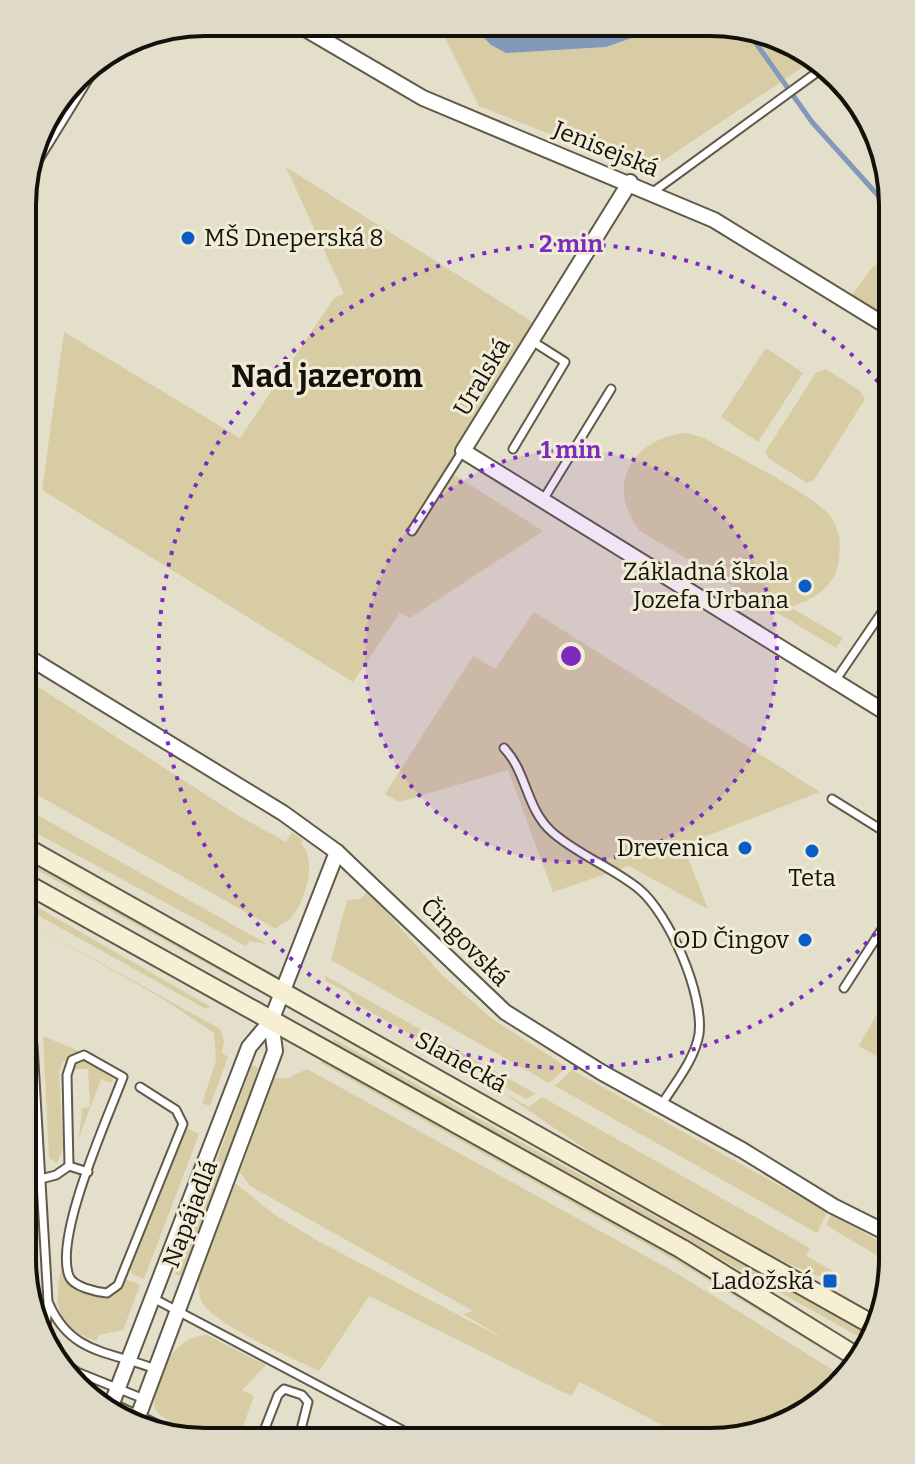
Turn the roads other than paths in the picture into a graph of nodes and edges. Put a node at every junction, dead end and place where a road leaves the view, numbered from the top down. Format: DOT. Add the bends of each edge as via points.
graph roads {
  1 [pos="317,36"];
  2 [pos="815,73"];
  3 [pos="630,182"];
  4 [pos="653,192"];
  5 [pos="879,321"];
  6 [pos="530,340"];
  7 [pos="611,389"];
  8 [pos="513,449"];
  9 [pos="463,451"];
  10 [pos="542,502"];
  11 [pos="412,531"];
  12 [pos="879,617"];
  13 [pos="36,662"];
  14 [pos="835,681"];
  15 [pos="879,708"];
  16 [pos="504,748"];
  17 [pos="832,799"];
  18 [pos="879,828"];
  19 [pos="337,852"];
  20 [pos="36,853"];
  21 [pos="36,889"];
  22 [pos="879,934"];
  23 [pos="844,988"];
  24 [pos="284,990"];
  25 [pos="271,1021"];
  26 [pos="140,1087"];
  27 [pos="36,1095"];
  28 [pos="662,1104"];
  29 [pos="69,1166"];
  30 [pos="88,1172"];
  31 [pos="41,1179"];
  32 [pos="879,1229"];
  33 [pos="153,1298"];
  34 [pos="48,1302"];
  35 [pos="176,1312"];
  36 [pos="47,1318"];
  37 [pos="867,1322"];
  38 [pos="851,1353"];
  39 [pos="129,1359"];
  40 [pos="155,1369"];
  41 [pos="84,1377"];
  42 [pos="108,1397"];
  43 [pos="113,1401"];
  44 [pos="115,1402"];
  45 [pos="115,1402"];
  46 [pos="140,1411"];
  47 [pos="265,1428"];
  48 [pos="301,1428"];
  49 [pos="398,1428"];
  1 -- 3 [label="street, Jenisejská" via="423,98"];
  2 -- 4 [label="lane"];
  3 -- 4 [label="street, Jenisejská"];
  3 -- 6 [label="street, Uralská"];
  4 -- 5 [label="street, Jenisejská" via="714,220"];
  6 -- 8 [label="lane" via="565,362"];
  6 -- 9 [label="street, Uralská"];
  7 -- 10 [label="lane"];
  9 -- 10 [label="street, Uralská"];
  9 -- 11 [label="lane"];
  10 -- 14 [label="street, Uralská"];
  12 -- 14 [label="lane"];
  13 -- 19 [label="street, Čingovská" via="283,813"];
  14 -- 15 [label="street, Uralská"];
  16 -- 28 [label="lane" via="517,763 539,819 637,888 661,913 674,939 698,1011 699,1034"];
  17 -- 18 [label="lane"];
  19 -- 24 [label="street, Napájadlá"];
  19 -- 28 [label="street, Čingovská" via="505,1012"];
  20 -- 24 [label="main road, Slanecká"];
  21 -- 25 [label="main road"];
  22 -- 23 [label="lane"];
  24 -- 25 [label="street, Napájadlá"];
  24 -- 37 [label="main road, Slanecká"];
  25 -- 33 [label="street, Napájadlá" via="249,1047"];
  25 -- 35 [label="street, Napájadlá" via="275,1051"];
  25 -- 38 [label="main road" via="682,1249"];
  26 -- 30 [label="lane" via="176,1110 184,1122 114,1290 103,1293 70,1279 68,1230"];
  27 -- 31 [label="lane"];
  28 -- 32 [label="street, Čingovská"];
  29 -- 30 [label="lane"];
  29 -- 30 [label="lane" via="67,1075 72,1060 84,1055 123,1077"];
  29 -- 31 [label="lane"];
  31 -- 34 [label="lane"];
  33 -- 35 [label="lane"];
  33 -- 39 [label="street, Napájadlá"];
  34 -- 36 [label="lane"];
  34 -- 39 [label="lane" via="67,1335"];
  35 -- 40 [label="street, Napájadlá"];
  35 -- 49 [label="lane"];
  39 -- 40 [label="lane"];
  39 -- 43 [label="street, Napájadlá"];
  40 -- 46 [label="street, Napájadlá"];
  41 -- 42 [label="lane"];
  44 -- 46 [label="lane"];
  45 -- 46 [label="lane"];
  47 -- 48 [label="lane" via="278,1395 287,1389 308,1402"];
}
